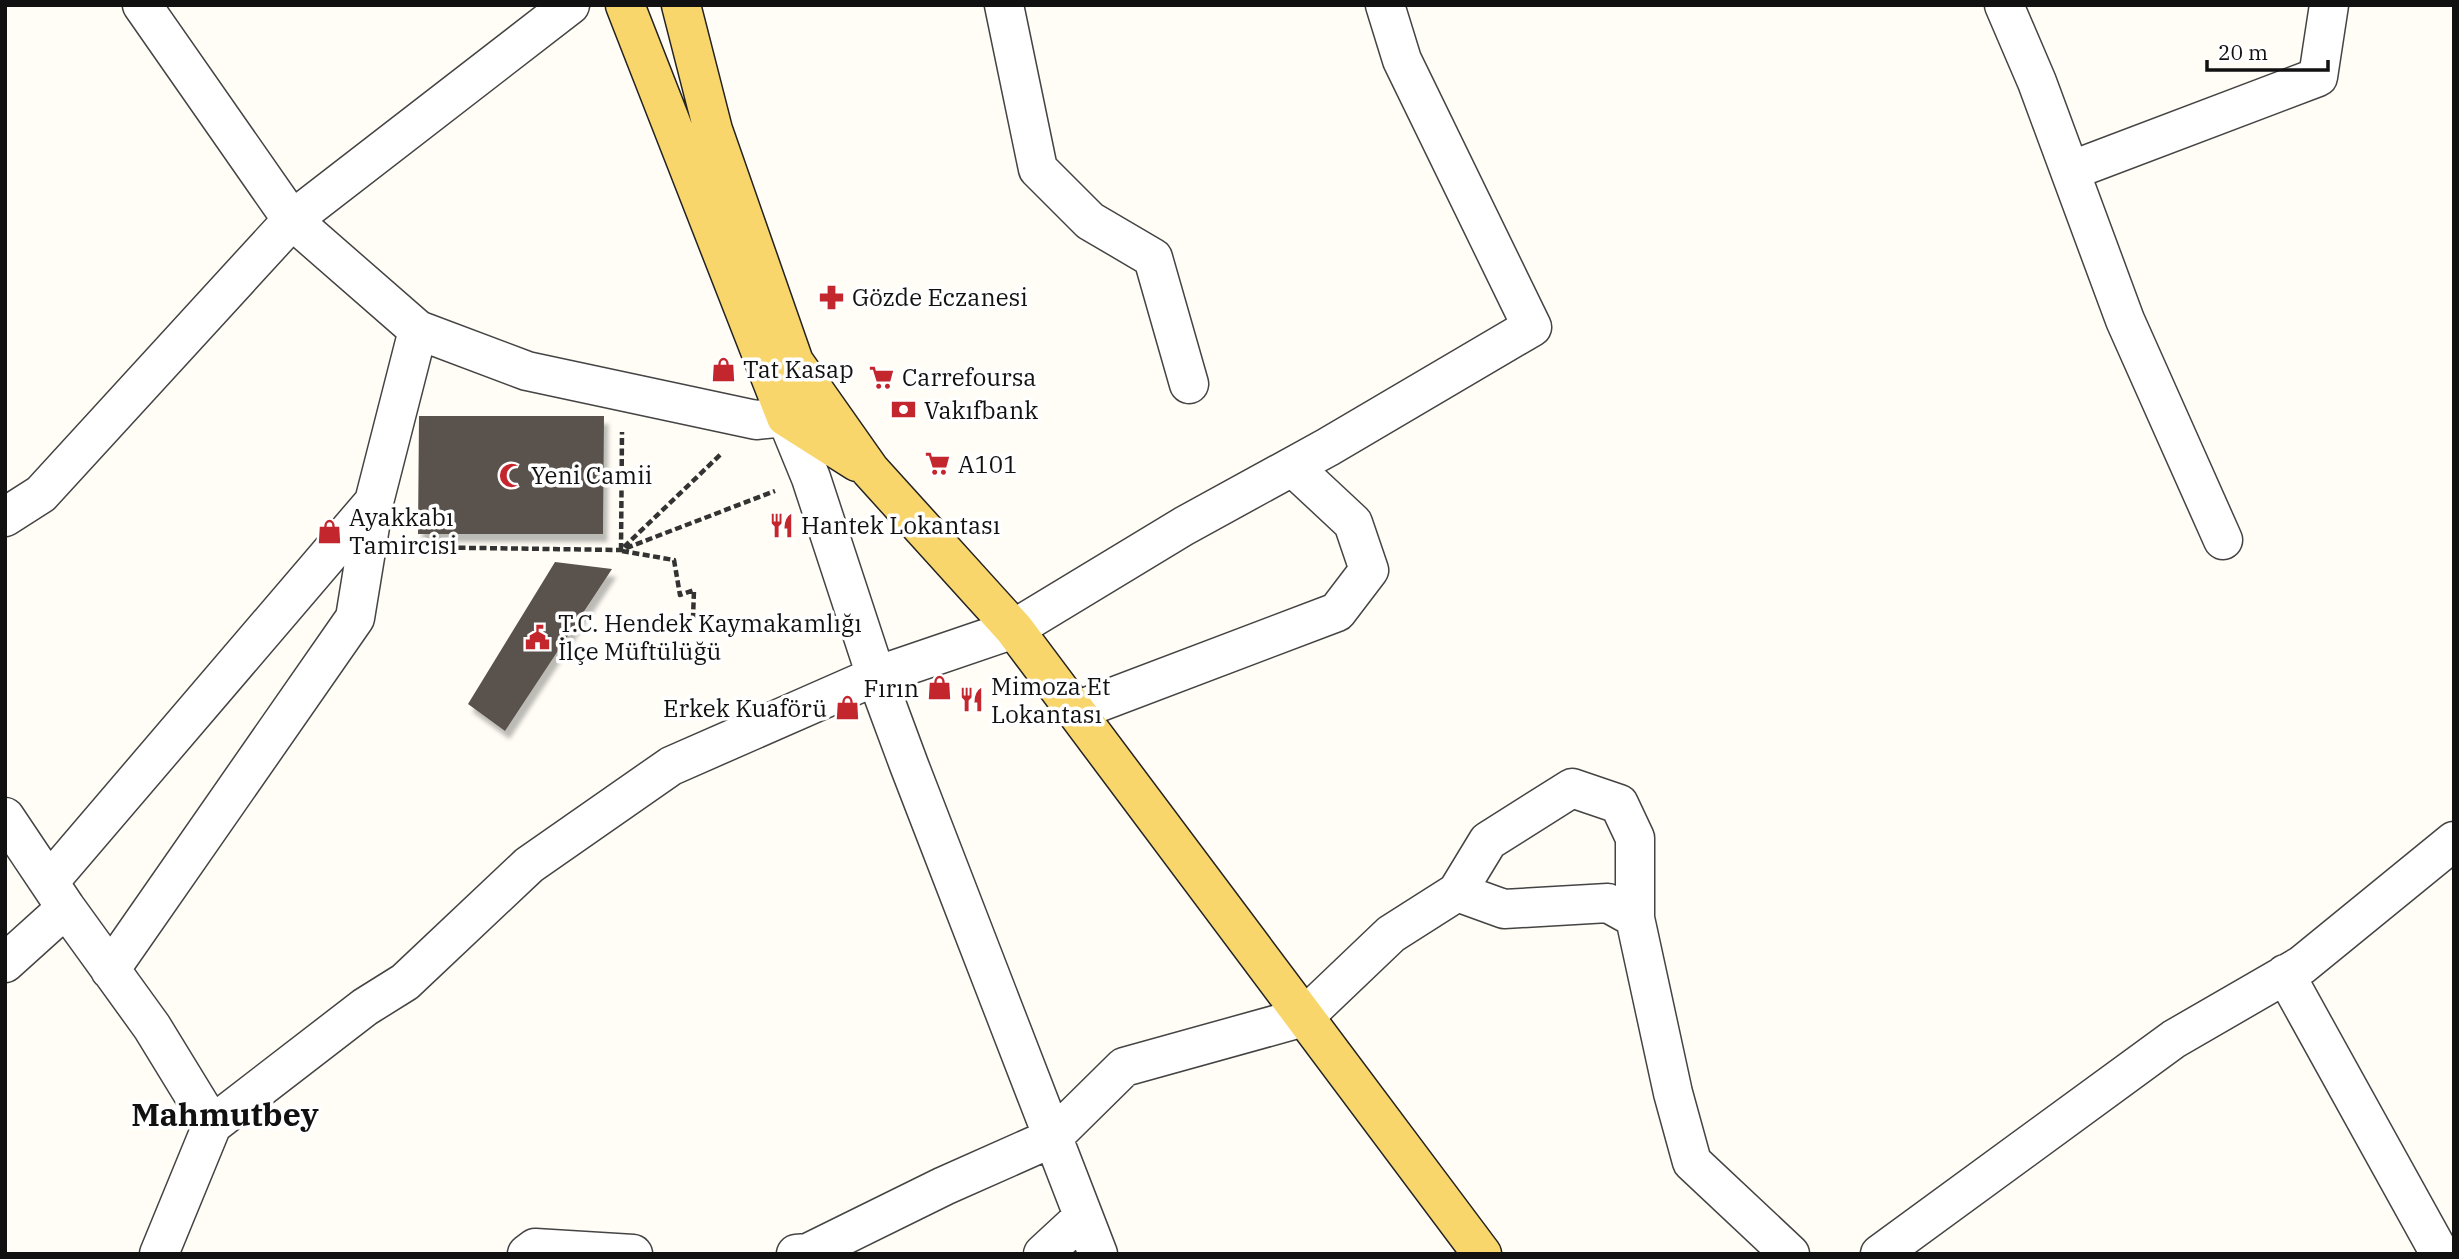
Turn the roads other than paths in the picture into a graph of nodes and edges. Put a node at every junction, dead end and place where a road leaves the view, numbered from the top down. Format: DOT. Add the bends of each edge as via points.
graph roads {
  1 [pos="142,5"];
  2 [pos="570,5"];
  3 [pos="625,5"];
  4 [pos="681,5"];
  5 [pos="1004,5"];
  6 [pos="1385,5"];
  7 [pos="2004,5"];
  8 [pos="2329,5"];
  9 [pos="2070,171"];
  10 [pos="292,220"];
  11 [pos="418,330"];
  12 [pos="794,362"];
  13 [pos="1189,384"];
  14 [pos="771,418"];
  15 [pos="1293,467"];
  16 [pos="870,470"];
  17 [pos="374,502"];
  18 [pos="5,517"];
  19 [pos="2223,540"];
  20 [pos="1014,629"];
  21 [pos="876,676"];
  22 [pos="1076,711"];
  23 [pos="5,817"];
  24 [pos="2454,841"];
  25 [pos="1457,892"];
  26 [pos="57,895"];
  27 [pos="1635,918"];
  28 [pos="5,963"];
  29 [pos="110,970"];
  30 [pos="2286,974"];
  31 [pos="1304,1017"];
  32 [pos="212,1125"];
  33 [pos="1052,1138"];
  34 [pos="1083,1217"];
  35 [pos="159,1254"];
  36 [pos="527,1254"];
  37 [pos="633,1254"];
  38 [pos="796,1254"];
  39 [pos="1043,1254"];
  40 [pos="1098,1254"];
  41 [pos="1482,1254"];
  42 [pos="1790,1254"];
  43 [pos="1880,1254"];
  44 [pos="2440,1254"];
  1 -- 10 [label="street"];
  2 -- 10 [label="street"];
  3 -- 14 [label="main road"];
  4 -- 12 [label="main road" via="713,130"];
  5 -- 13 [label="street" via="1038,169 1090,221 1153,258"];
  6 -- 15 [label="street" via="1402,60 1532,327"];
  7 -- 9 [label="street"];
  8 -- 9 [label="street" via="2318,77"];
  9 -- 19 [label="street" via="2125,320"];
  10 -- 11 [label="street"];
  10 -- 18 [label="street" via="41,494"];
  11 -- 14 [label="street" via="527,371"];
  11 -- 17 [label="street"];
  12 -- 14 [label="main road"];
  12 -- 16 [label="main road"];
  14 -- 16 [label="main road"];
  14 -- 21 [label="street" via="811,478"];
  15 -- 20 [label="street" via="1184,526"];
  15 -- 22 [label="street" via="1353,523 1369,570 1337,612"];
  16 -- 20 [label="main road"];
  17 -- 26 [label="street"];
  17 -- 29 [label="street" via="355,618"];
  20 -- 21 [label="street"];
  20 -- 22 [label="main road"];
  21 -- 32 [label="street" via="671,766 528,865 405,982 365,1007"];
  21 -- 33 [label="street"];
  22 -- 31 [label="main road"];
  23 -- 26 [label="street"];
  24 -- 30 [label="street"];
  25 -- 27 [label="street" via="1504,909 1608,903"];
  25 -- 27 [label="street" via="1488,841 1572,788 1619,804 1635,838"];
  25 -- 31 [label="street" via="1391,934"];
  26 -- 28 [label="street"];
  26 -- 29 [label="street"];
  27 -- 42 [label="street" via="1692,1162"];
  29 -- 32 [label="street" via="152,1027"];
  30 -- 43 [label="street" via="2174,1040"];
  30 -- 44 [label="street"];
  31 -- 33 [label="street" via="1124,1067"];
  31 -- 41 [label="main road"];
  32 -- 35 [label="street"];
  33 -- 34 [label="street"];
  33 -- 38 [label="street" via="808,1254"];
  34 -- 39 [label="street"];
  34 -- 40 [label="street"];
  36 -- 37 [label="street" via="535,1248"];
}
